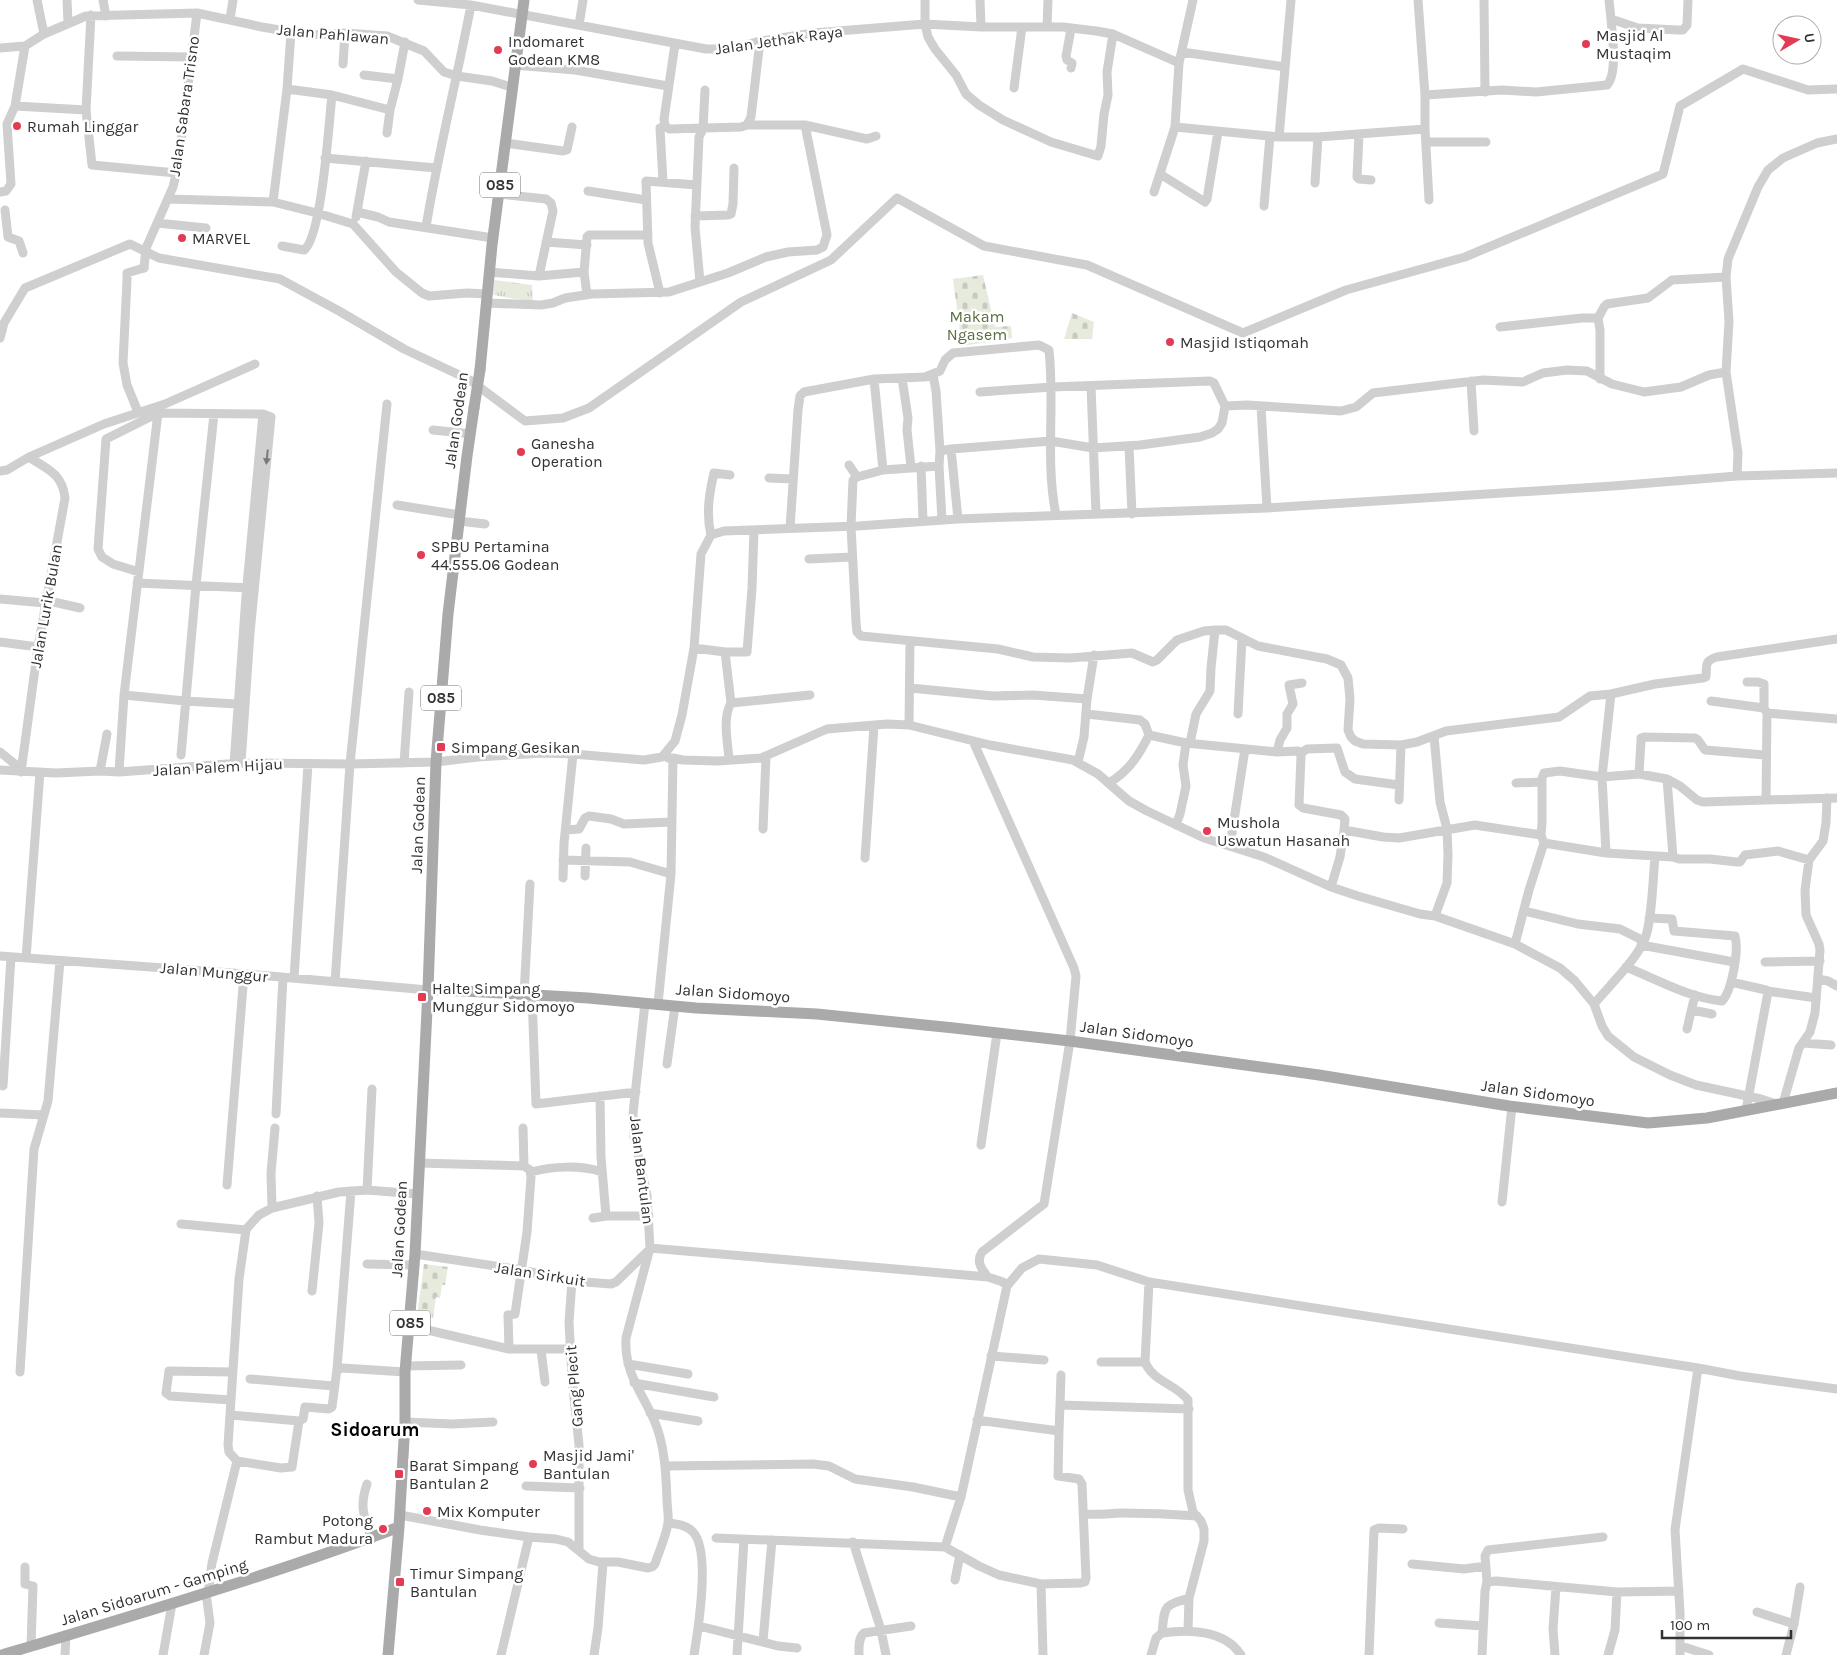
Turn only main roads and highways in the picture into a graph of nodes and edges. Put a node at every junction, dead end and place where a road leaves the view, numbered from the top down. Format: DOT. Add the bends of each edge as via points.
graph roads {
  1 [pos="524,0"];
  2 [pos="428,990"];
  3 [pos="1837,1093"];
  4 [pos="399,1528"];
  5 [pos="2,1655"];
  6 [pos="388,1655"];
  1 -- 2 [label="main road, Jalan Godean / 085, bridge" via="448,614 436,762"];
  2 -- 3 [label="main road, Jalan Sidomoyo" via="817,1014 997,1033 1648,1123 1682,1121"];
  2 -- 4 [label="main road, Jalan Godean / 085"];
  4 -- 5 [label="main road, Jalan Sidoarum - Gamping" via="207,1593"];
  4 -- 6 [label="main road, Jalan Godean / 085"];
}
